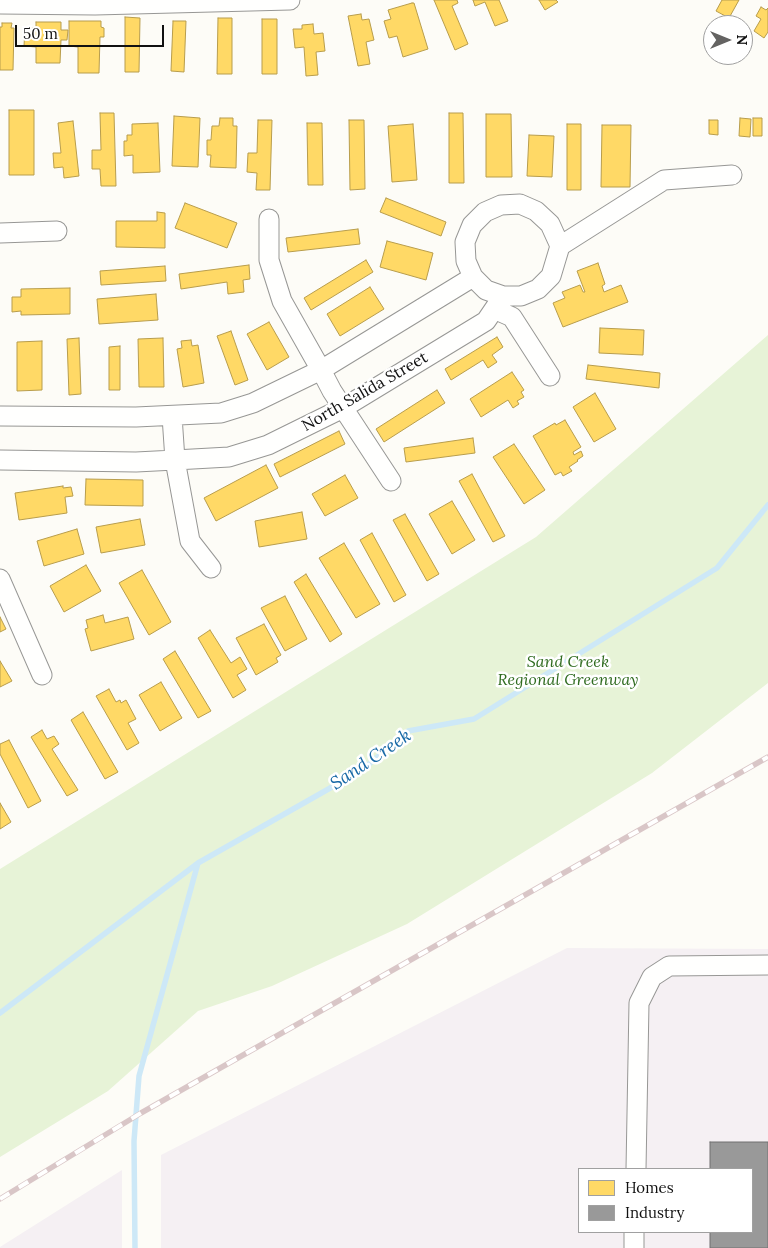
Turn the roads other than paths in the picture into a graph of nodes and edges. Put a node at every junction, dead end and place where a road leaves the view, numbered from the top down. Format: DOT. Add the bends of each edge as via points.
graph roads {
  1 [pos="290,0"];
  2 [pos="95,3"];
  3 [pos="0,4"];
  4 [pos="732,176"];
  5 [pos="269,219"];
  6 [pos="57,231"];
  7 [pos="0,233"];
  8 [pos="560,246"];
  9 [pos="473,277"];
  10 [pos="498,303"];
  11 [pos="321,370"];
  12 [pos="550,376"];
  13 [pos="343,408"];
  14 [pos="0,416"];
  15 [pos="172,416"];
  16 [pos="0,460"];
  17 [pos="174,460"];
  18 [pos="391,481"];
  19 [pos="211,568"];
  20 [pos="0,579"];
  21 [pos="42,675"];
  22 [pos="768,965"];
  23 [pos="636,1168"];
  24 [pos="634,1233"];
  25 [pos="634,1248"];
  1 -- 2 [label="street"];
  2 -- 3 [label="street"];
  4 -- 8 [label="street" via="664,180"];
  5 -- 11 [label="street" via="269,260 282,301"];
  6 -- 7 [label="street"];
  8 -- 9 [label="street" via="550,224 536,211 520,204 501,205 485,212 472,225 465,242 466,261"];
  8 -- 10 [label="street" via="550,276 538,289"];
  9 -- 10 [label="street"];
  9 -- 11 [label="street"];
  10 -- 12 [label="street" via="512,317"];
  10 -- 13 [label="street, North Salida Street" via="486,321"];
  11 -- 13 [label="street"];
  11 -- 15 [label="street" via="245,405 221,412"];
  13 -- 17 [label="street, North Salida Street" via="268,445 229,456"];
  13 -- 18 [label="street"];
  14 -- 15 [label="street"];
  15 -- 17 [label="street"];
  16 -- 17 [label="street, North Salida Street"];
  17 -- 19 [label="street" via="190,541"];
  20 -- 21 [label="street"];
  22 -- 23 [label="street" via="669,966 652,978 639,1003"];
  24 -- 25 [label="street"];
}
